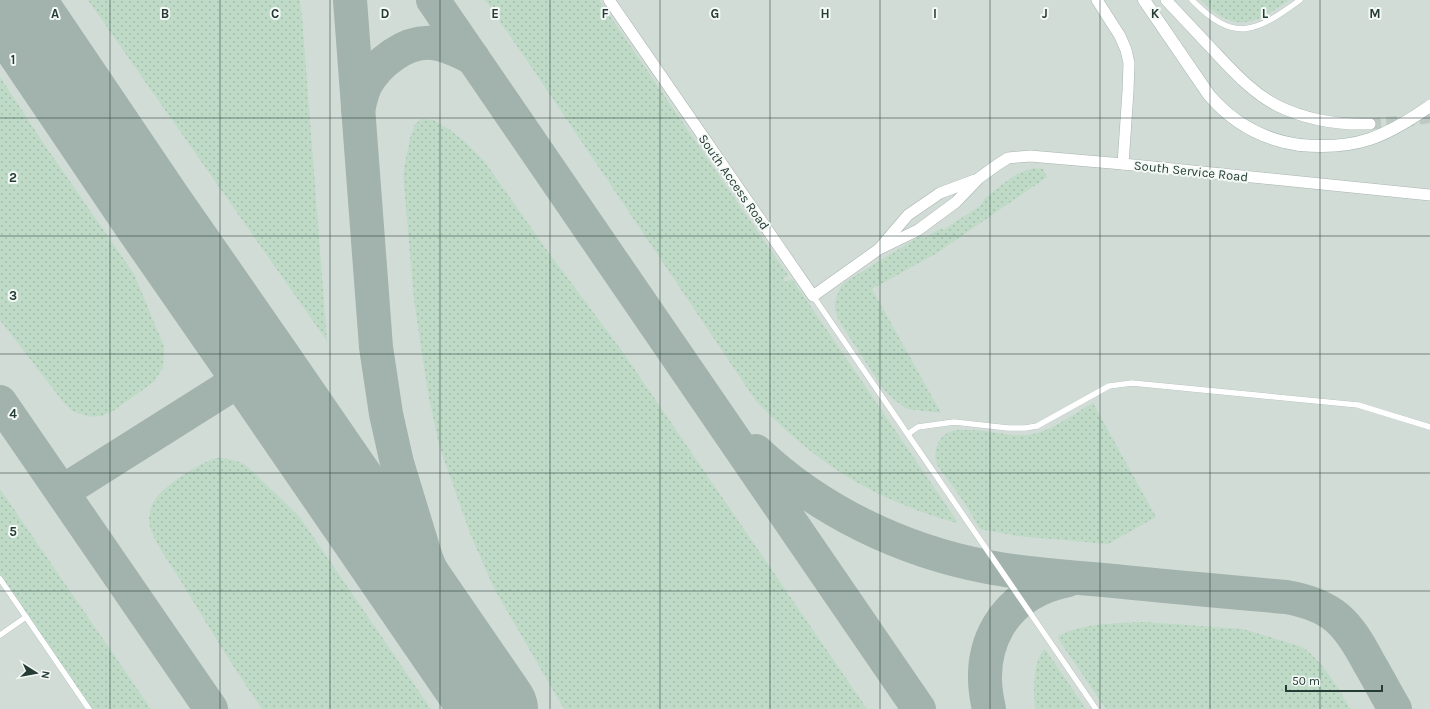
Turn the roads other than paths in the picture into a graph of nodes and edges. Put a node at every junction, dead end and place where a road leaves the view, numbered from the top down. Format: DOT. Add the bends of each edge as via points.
graph roads {
  1 [pos="609,0"];
  2 [pos="1097,0"];
  3 [pos="1144,0"];
  4 [pos="1166,0"];
  5 [pos="1192,0"];
  6 [pos="1300,0"];
  7 [pos="1430,106"];
  8 [pos="1370,124"];
  9 [pos="1123,164"];
  10 [pos="979,178"];
  11 [pos="1430,195"];
  12 [pos="879,249"];
  13 [pos="813,296"];
  14 [pos="1430,427"];
  15 [pos="908,434"];
  16 [pos="0,579"];
  17 [pos="26,617"];
  18 [pos="0,635"];
  19 [pos="89,709"];
  20 [pos="1096,709"];
  1 -- 13 [label="street, South Access Road"];
  2 -- 9 [label="street, South Service Road" via="1120,36 1129,63"];
  3 -- 7 [label="street, bridge" via="1218,106 1259,135 1287,144 1343,146 1365,141 1396,128"];
  4 -- 8 [label="street" via="1236,74 1278,106 1307,118 1338,123"];
  5 -- 6 [label="lane" via="1218,22 1239,29 1268,22"];
  9 -- 10 [label="street" via="1019,156 1008,158"];
  9 -- 11 [label="street, South Service Road"];
  10 -- 12 [label="street" via="956,202 918,230"];
  10 -- 12 [label="street" via="940,193 908,215"];
  12 -- 13 [label="street"];
  13 -- 15 [label="lane"];
  14 -- 15 [label="lane" via="1358,405 1132,383 1109,386 1037,426 1008,428 954,422 918,427"];
  15 -- 20 [label="lane"];
  16 -- 17 [label="lane"];
  17 -- 18 [label="lane"];
  17 -- 19 [label="lane"];
}
